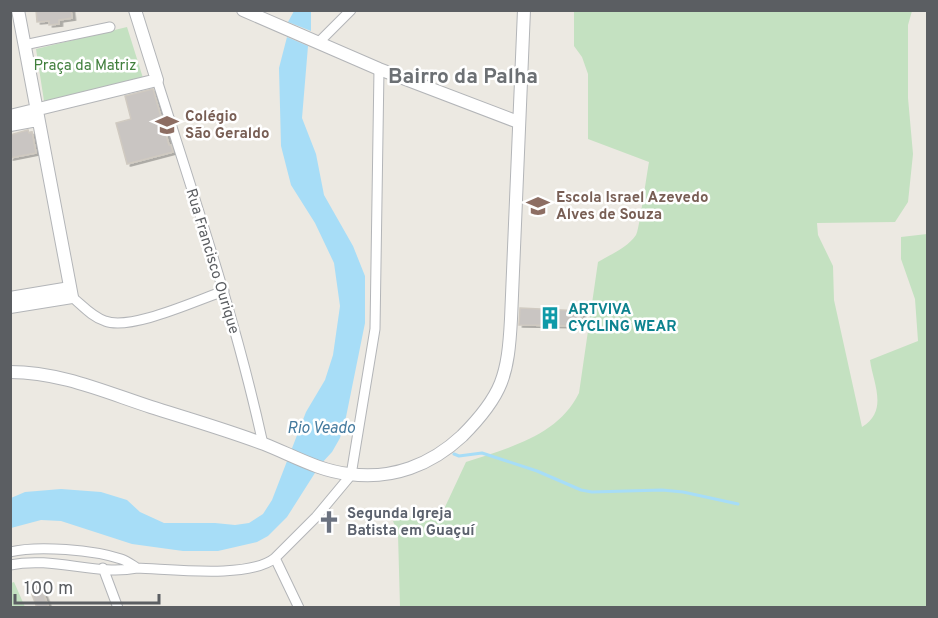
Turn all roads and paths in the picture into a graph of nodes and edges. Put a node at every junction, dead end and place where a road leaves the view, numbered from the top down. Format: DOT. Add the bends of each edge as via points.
graph roads {
  1 [pos="18,10"];
  2 [pos="135,10"];
  3 [pos="243,10"];
  4 [pos="351,10"];
  5 [pos="524,10"];
  6 [pos="110,27"];
  7 [pos="314,40"];
  8 [pos="24,45"];
  9 [pos="379,69"];
  10 [pos="157,80"];
  11 [pos="36,115"];
  12 [pos="10,116"];
  13 [pos="518,122"];
  14 [pos="10,125"];
  15 [pos="224,291"];
  16 [pos="71,292"];
  17 [pos="10,298"];
  18 [pos="10,308"];
  19 [pos="10,372"];
  20 [pos="263,444"];
  21 [pos="351,475"];
  22 [pos="10,552"];
  23 [pos="275,558"];
  24 [pos="10,565"];
  25 [pos="103,568"];
  26 [pos="137,568"];
  27 [pos="118,608"];
  28 [pos="299,608"];
  1 -- 8 [label="street"];
  2 -- 10 [label="street"];
  3 -- 7 [label="street"];
  4 -- 7 [label="street"];
  5 -- 13 [label="street"];
  6 -- 8 [label="street"];
  7 -- 9 [label="street"];
  8 -- 11 [label="street"];
  9 -- 13 [label="street"];
  9 -- 21 [label="street" via="375,329"];
  10 -- 11 [label="street"];
  10 -- 15 [label="street, Rua Francisco Ourique"];
  11 -- 12 [label="street"];
  11 -- 14 [label="street"];
  11 -- 16 [label="street"];
  13 -- 21 [label="street" via="514,264 505,375 491,403 474,424 441,454 389,474"];
  15 -- 16 [label="street" via="132,323 116,324 97,318"];
  15 -- 20 [label="street, Rua Francisco Ourique"];
  16 -- 17 [label="street"];
  16 -- 18 [label="street"];
  19 -- 20 [label="street" via="64,378"];
  20 -- 21 [label="street" via="326,470"];
  21 -- 23 [label="street"];
  22 -- 26 [label="street" via="40,549 95,553 124,560"];
  23 -- 26 [label="street" via="253,568 231,571"];
  23 -- 28 [label="street"];
  24 -- 25 [label="street" via="54,562"];
  25 -- 26 [label="street"];
  25 -- 27 [label="street"];
}
